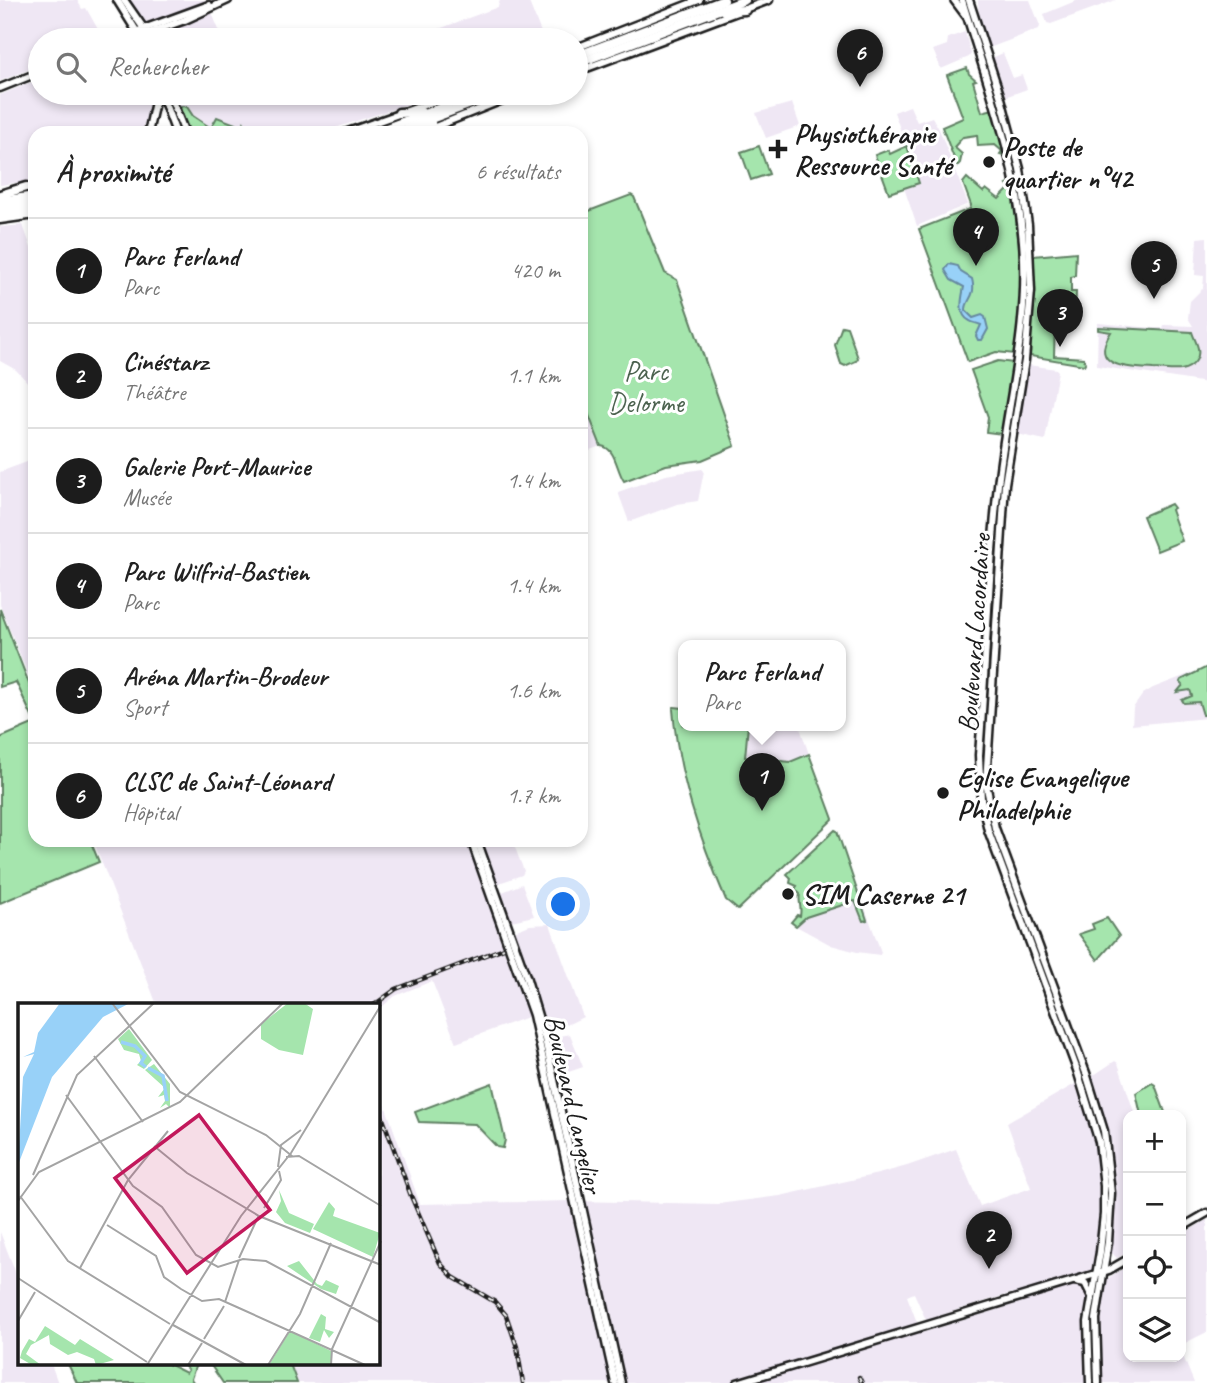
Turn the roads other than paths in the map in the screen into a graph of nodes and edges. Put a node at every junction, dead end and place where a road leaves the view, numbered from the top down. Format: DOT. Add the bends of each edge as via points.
graph roads {
  1 [pos="117,0"];
  2 [pos="124,0"];
  3 [pos="228,0"];
  4 [pos="699,0"];
  5 [pos="717,0"];
  6 [pos="724,0"];
  7 [pos="769,0"];
  8 [pos="954,0"];
  9 [pos="962,0"];
  10 [pos="971,0"];
  11 [pos="745,5"];
  12 [pos="709,10"];
  13 [pos="967,17"];
  14 [pos="138,28"];
  15 [pos="139,28"];
  16 [pos="158,28"];
  17 [pos="588,43"];
  18 [pos="588,52"];
  19 [pos="588,59"];
  20 [pos="588,67"];
  21 [pos="28,77"];
  22 [pos="0,88"];
  23 [pos="156,105"];
  24 [pos="164,105"];
  25 [pos="174,105"];
  26 [pos="423,105"];
  27 [pos="447,105"];
  28 [pos="469,105"];
  29 [pos="490,105"];
  30 [pos="431,111"];
  31 [pos="399,113"];
  32 [pos="445,114"];
  33 [pos="150,126"];
  34 [pos="173,126"];
  35 [pos="182,126"];
  36 [pos="364,126"];
  37 [pos="391,126"];
  38 [pos="413,126"];
  39 [pos="425,126"];
  40 [pos="438,126"];
  41 [pos="28,187"];
  42 [pos="0,193"];
  43 [pos="28,197"];
  44 [pos="0,201"];
  45 [pos="28,204"];
  46 [pos="0,208"];
  47 [pos="28,214"];
  48 [pos="0,217"];
  49 [pos="473,847"];
  50 [pos="480,847"];
  51 [pos="1207,1213"];
  52 [pos="1186,1225"];
  53 [pos="1108,1242"];
  54 [pos="1123,1260"];
  55 [pos="1123,1262"];
  56 [pos="1099,1272"];
  57 [pos="1070,1281"];
  58 [pos="1091,1298"];
  59 [pos="615,1383"];
  60 [pos="621,1383"];
  61 [pos="737,1383"];
  62 [pos="1090,1383"];
  63 [pos="1098,1383"];
  1 -- 14 [label="main road"];
  2 -- 15 [label="main road"];
  3 -- 16 [label="main road"];
  4 -- 17 [label="main road"];
  5 -- 12 [label="highway"];
  6 -- 12 [label="highway"];
  7 -- 11 [label="main road"];
  8 -- 13 [label="main road"];
  9 -- 13 [label="main road, Boulevard Lacordaire"];
  10 -- 53 [label="main road, Boulevard Lacordaire" via="1020,169 1031,291 1003,503 988,797 998,837 1100,1114 1111,1178"];
  11 -- 12 [label="highway"];
  11 -- 20 [label="main road"];
  12 -- 18 [label="highway"];
  12 -- 19 [label="highway"];
  13 -- 56 [label="main road, Boulevard Lacordaire" via="1007,144 1023,245 1020,345 997,493 979,784 988,830 1096,1128 1104,1200"];
  21 -- 22 [label="main road"];
  23 -- 33 [label="main road"];
  24 -- 34 [label="main road"];
  25 -- 35 [label="main road"];
  26 -- 31 [label="main road"];
  27 -- 30 [label="highway"];
  28 -- 32 [label="highway"];
  29 -- 40 [label="main road"];
  30 -- 31 [label="highway"];
  30 -- 37 [label="highway"];
  31 -- 36 [label="main road"];
  32 -- 38 [label="highway"];
  32 -- 39 [label="highway"];
  41 -- 42 [label="highway"];
  43 -- 44 [label="highway"];
  45 -- 46 [label="highway"];
  47 -- 48 [label="highway"];
  49 -- 59 [label="main road, Boulevard Langelier" via="533,1015"];
  50 -- 60 [label="main road, Boulevard Langelier" via="545,1039"];
  51 -- 52 [label="main road"];
  53 -- 54 [label="main road" via="1111,1257"];
  53 -- 56 [label="main road, Boulevard Lacordaire"];
  55 -- 56 [label="main road"];
  56 -- 57 [label="main road"];
  56 -- 58 [label="main road, Boulevard Lacordaire"];
  56 -- 63 [label="main road, Boulevard Lacordaire"];
  57 -- 58 [label="main road" via="1085,1283"];
  57 -- 61 [label="main road"];
  58 -- 62 [label="main road, Boulevard Lacordaire"];
}
